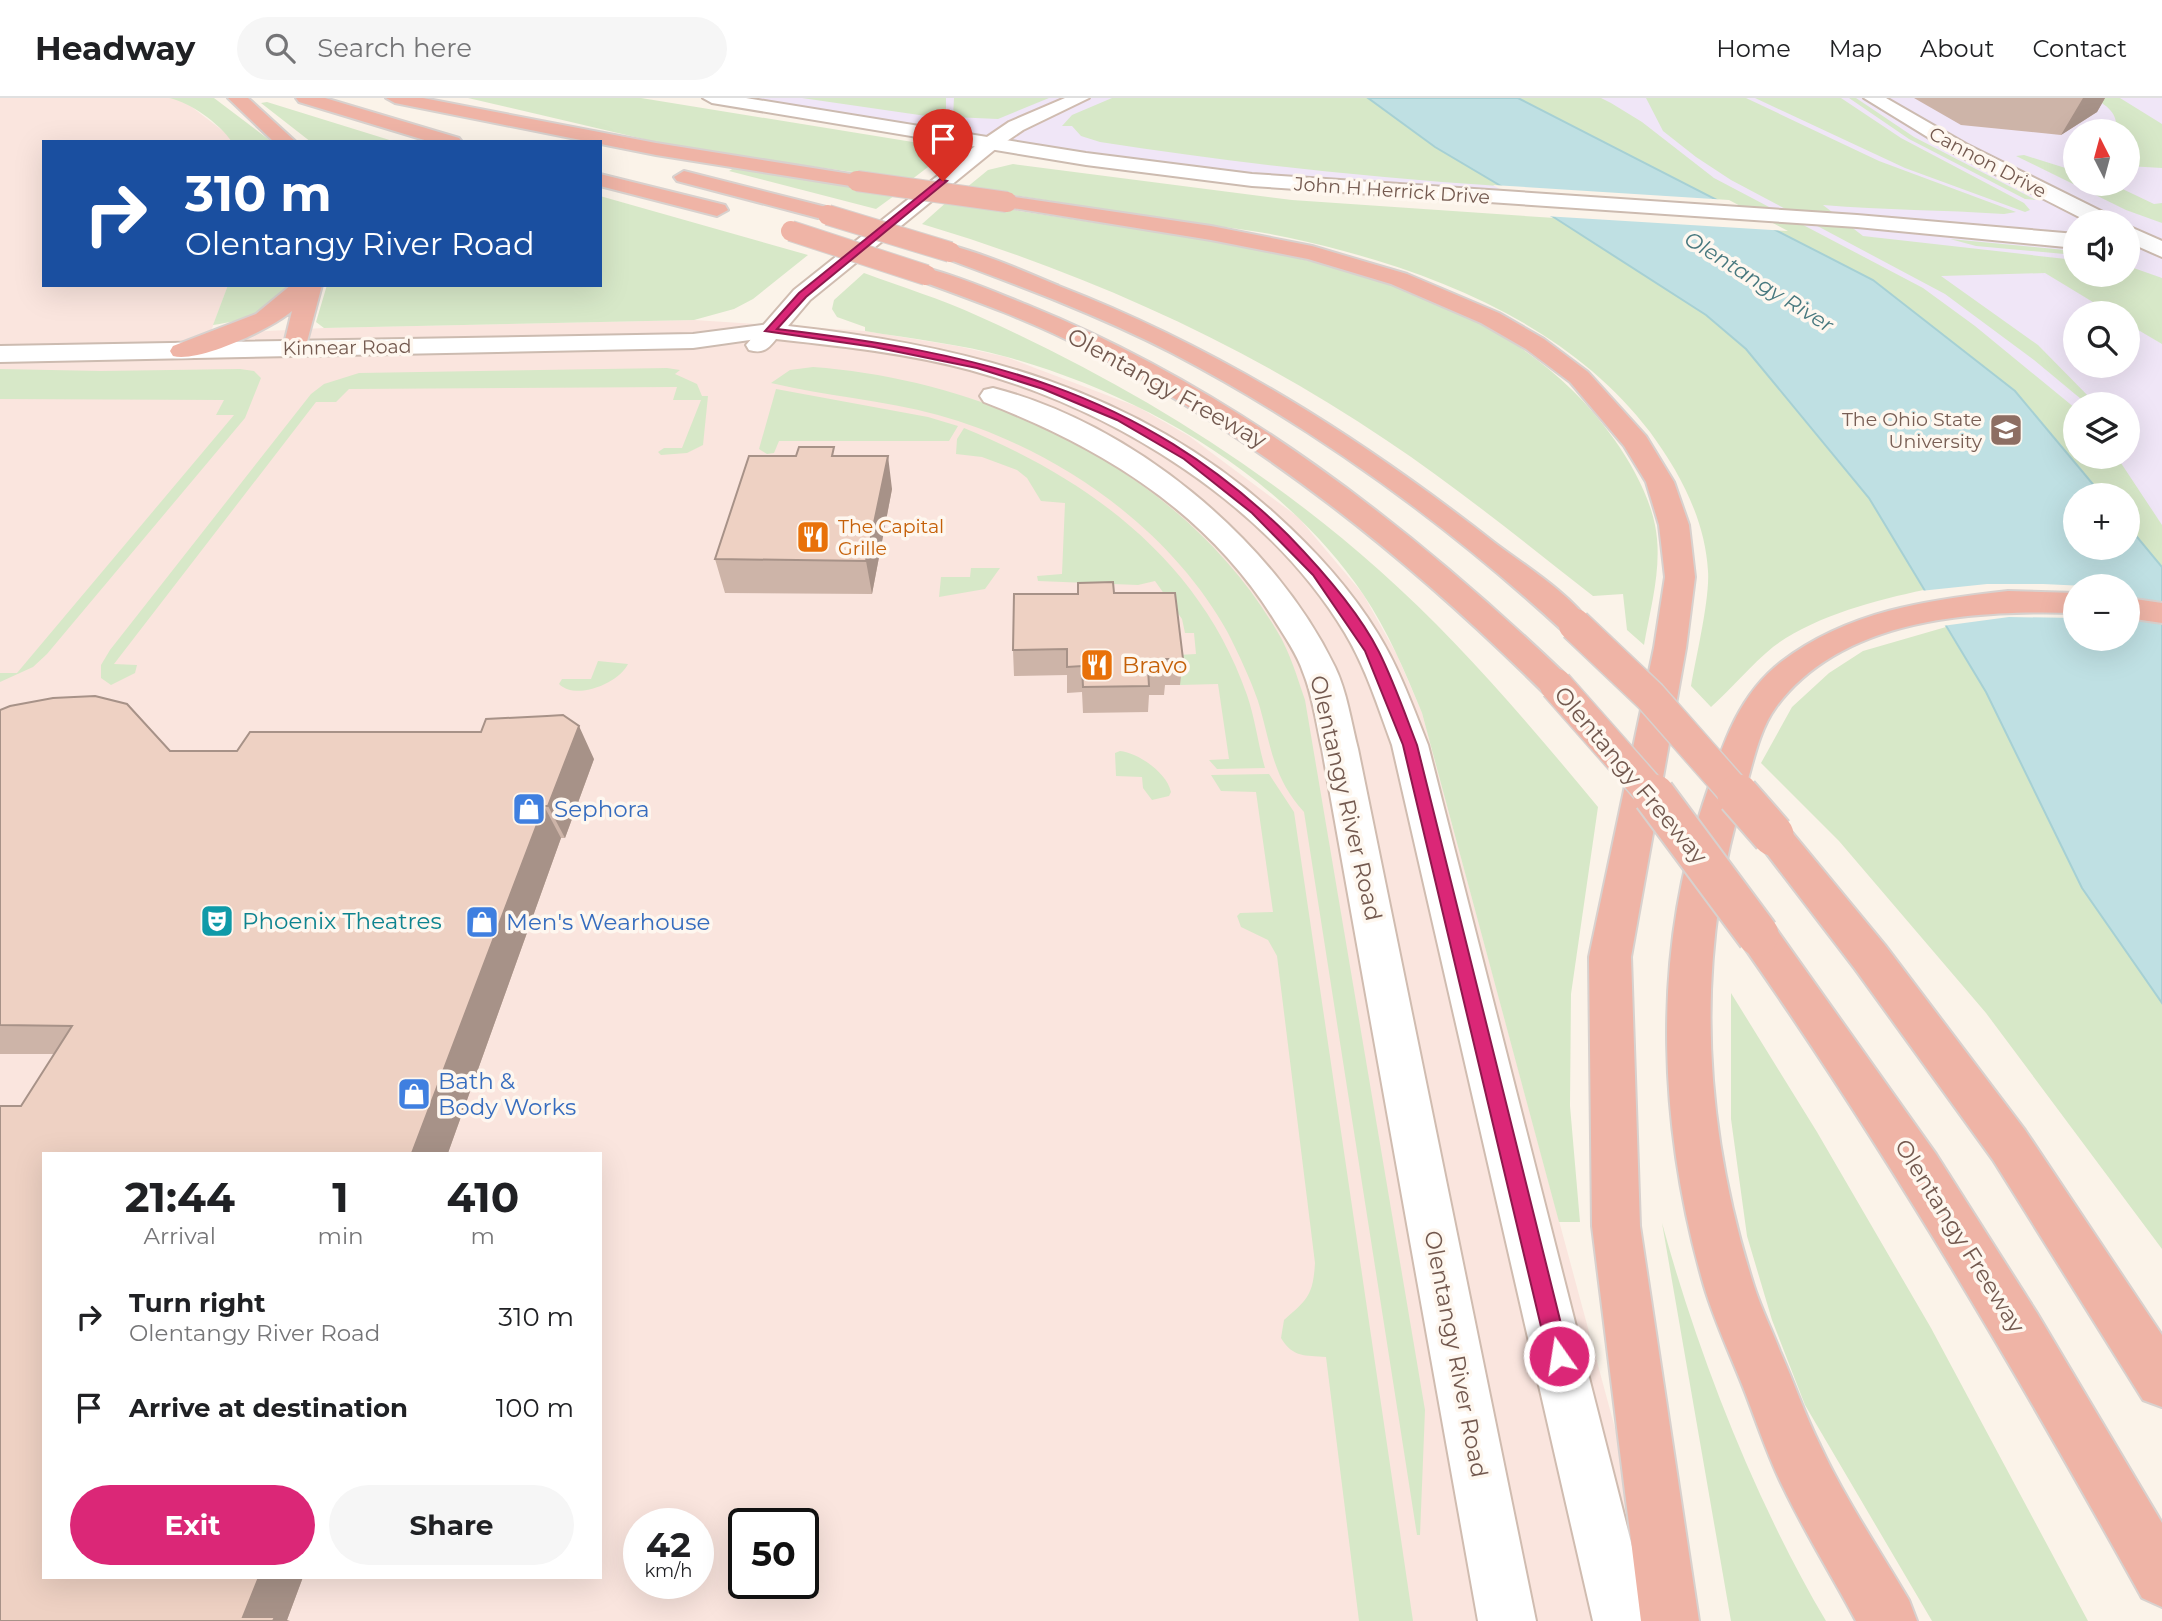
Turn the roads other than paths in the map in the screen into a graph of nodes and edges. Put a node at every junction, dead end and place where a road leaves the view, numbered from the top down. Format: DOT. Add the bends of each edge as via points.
graph roads {
  1 [pos="237,98"];
  2 [pos="305,98"];
  3 [pos="381,98"];
  4 [pos="395,98"];
  5 [pos="712,98"];
  6 [pos="1080,98"];
  7 [pos="1873,98"];
  8 [pos="284,140"];
  9 [pos="445,140"];
  10 [pos="537,140"];
  11 [pos="991,143"];
  12 [pos="602,156"];
  13 [pos="602,181"];
  14 [pos="2081,210"];
  15 [pos="733,215"];
  16 [pos="768,225"];
  17 [pos="2140,239"];
  18 [pos="2063,240"];
  19 [pos="2140,247"];
  20 [pos="2161,249"];
  21 [pos="301,287"];
  22 [pos="310,287"];
  23 [pos="762,340"];
  24 [pos="295,348"];
  25 [pos="182,351"];
  26 [pos="0,354"];
  27 [pos="2063,603"];
  28 [pos="2140,610"];
  29 [pos="2162,613"];
  30 [pos="2162,1381"];
  31 [pos="2162,1578"];
  32 [pos="1507,1621"];
  33 [pos="1622,1621"];
  34 [pos="1671,1621"];
  35 [pos="1888,1621"];
  1 -- 8 [label="highway"];
  2 -- 9 [label="highway"];
  3 -- 10 [label="highway"];
  4 -- 34 [label="highway, bridge" via="656,149 1312,253 1399,279 1490,318 1535,344 1578,377 1636,442 1660,482 1674,525 1680,577 1610,957 1616,1226"];
  5 -- 11 [label="main road, John H Herrick Drive"];
  6 -- 11 [label="main road"];
  7 -- 14 [label="main road, Cannon Drive"];
  11 -- 18 [label="main road, John H Herrick Drive" via="1196,174"];
  11 -- 23 [label="main road" via="829,273 787,310"];
  12 -- 30 [label="highway, Olentangy Freeway, bridge" via="818,212 950,252 1135,326 1237,379 1377,467 1549,601 1650,696 1773,835 1870,957 2009,1145"];
  13 -- 15 [label="highway"];
  16 -- 31 [label="highway, Olentangy Freeway, bridge" via="863,252 998,301 1097,345 1184,392 1279,451 1378,525 1492,621 1586,714 1674,819 1758,935 1913,1159 2064,1405"];
  17 -- 20 [label="main road"];
  19 -- 20 [label="main road"];
  21 -- 25 [label="highway" via="277,312"];
  22 -- 24 [label="highway"];
  23 -- 24 [label="main road, Kinnear Road"];
  23 -- 32 [label="main road, Olentangy River Road" via="914,374 1031,409 1094,439 1149,471 1218,526 1278,595 1320,671 1340,748"];
  23 -- 33 [label="main road" via="874,344 979,365 1121,418 1188,457 1256,511 1318,572 1372,651 1410,745"];
  24 -- 25 [label="main road, Kinnear Road"];
  25 -- 26 [label="main road, Kinnear Road"];
  27 -- 35 [label="highway" via="1964,604 1902,617 1849,635 1791,672 1764,698 1747,727 1713,832 1690,957 1687,1040 1699,1155 1728,1287 1801,1466"];
  28 -- 29 [label="highway"];
}
